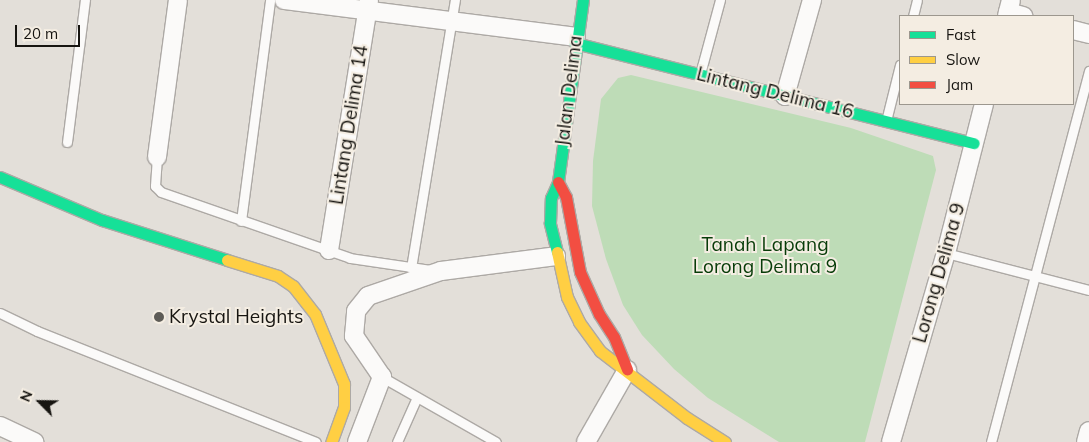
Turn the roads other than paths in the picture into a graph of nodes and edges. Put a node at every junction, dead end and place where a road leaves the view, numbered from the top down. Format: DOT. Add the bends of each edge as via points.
graph roads {
  1 [pos="85,0"];
  2 [pos="178,0"];
  3 [pos="270,0"];
  4 [pos="284,0"];
  5 [pos="455,0"];
  6 [pos="582,0"];
  7 [pos="720,0"];
  8 [pos="812,0"];
  9 [pos="918,0"];
  10 [pos="368,6"];
  11 [pos="913,15"];
  12 [pos="451,23"];
  13 [pos="1074,30"];
  14 [pos="1089,34"];
  15 [pos="575,40"];
  16 [pos="899,69"];
  17 [pos="1089,70"];
  18 [pos="700,74"];
  19 [pos="785,96"];
  20 [pos="984,105"];
  21 [pos="886,121"];
  22 [pos="67,142"];
  23 [pos="974,143"];
  24 [pos="158,157"];
  25 [pos="0,178"];
  26 [pos="558,182"];
  27 [pos="240,221"];
  28 [pos="329,250"];
  29 [pos="946,253"];
  30 [pos="556,256"];
  31 [pos="411,268"];
  32 [pos="441,271"];
  33 [pos="1035,276"];
  34 [pos="1089,290"];
  35 [pos="0,313"];
  36 [pos="627,370"];
  37 [pos="382,377"];
  38 [pos="417,397"];
  39 [pos="0,426"];
  40 [pos="1089,431"];
  41 [pos="34,442"];
  42 [pos="316,442"];
  43 [pos="331,442"];
  44 [pos="357,442"];
  45 [pos="397,442"];
  46 [pos="496,442"];
  47 [pos="586,442"];
  48 [pos="725,442"];
  49 [pos="891,442"];
  50 [pos="991,442"];
  51 [pos="1086,442"];
  1 -- 22 [label="lane"];
  2 -- 24 [label="street"];
  3 -- 27 [label="lane"];
  4 -- 10 [label="street, Lintang Delima 16"];
  5 -- 12 [label="lane"];
  6 -- 15 [label="street, Jalan Delima"];
  7 -- 18 [label="lane"];
  8 -- 19 [label="street"];
  9 -- 11 [label="lane"];
  10 -- 12 [label="street, Lintang Delima 16"];
  10 -- 28 [label="street, Lintang Delima 14"];
  12 -- 15 [label="street, Lintang Delima 16"];
  12 -- 31 [label="lane"];
  13 -- 14 [label="street"];
  15 -- 18 [label="street, Lintang Delima 16"];
  15 -- 26 [label="street, Jalan Delima"];
  16 -- 21 [label="lane"];
  17 -- 33 [label="lane"];
  18 -- 19 [label="street, Lintang Delima 16"];
  19 -- 21 [label="street, Lintang Delima 16"];
  20 -- 23 [label="street, Lorong Delima 9"];
  21 -- 23 [label="street, Lintang Delima 16"];
  23 -- 29 [label="street, Lorong Delima 9"];
  24 -- 27 [label="lane" via="155,182 158,190"];
  25 -- 43 [label="street" via="102,220 278,276 294,286 315,314 344,384 344,407"];
  26 -- 30 [label="street, Jalan Delima" via="551,198 550,223"];
  26 -- 36 [label="street, Jalan Delima" via="566,197 580,272 595,307 614,337"];
  27 -- 28 [label="lane"];
  28 -- 31 [label="lane" via="350,258"];
  29 -- 33 [label="lane"];
  29 -- 49 [label="street, Lorong Delima 9"];
  30 -- 32 [label="street"];
  30 -- 36 [label="street, Jalan Delima" via="567,297 579,322 600,352"];
  31 -- 32 [label="lane"];
  32 -- 37 [label="street" via="368,296 356,311 354,336"];
  33 -- 34 [label="lane"];
  33 -- 50 [label="lane"];
  35 -- 42 [label="lane" via="37,331"];
  36 -- 47 [label="street"];
  36 -- 48 [label="street, Jalan Delima" via="687,418"];
  37 -- 38 [label="lane"];
  37 -- 44 [label="street"];
  38 -- 45 [label="lane"];
  38 -- 46 [label="lane"];
  39 -- 41 [label="street"];
  40 -- 51 [label="street"];
}
